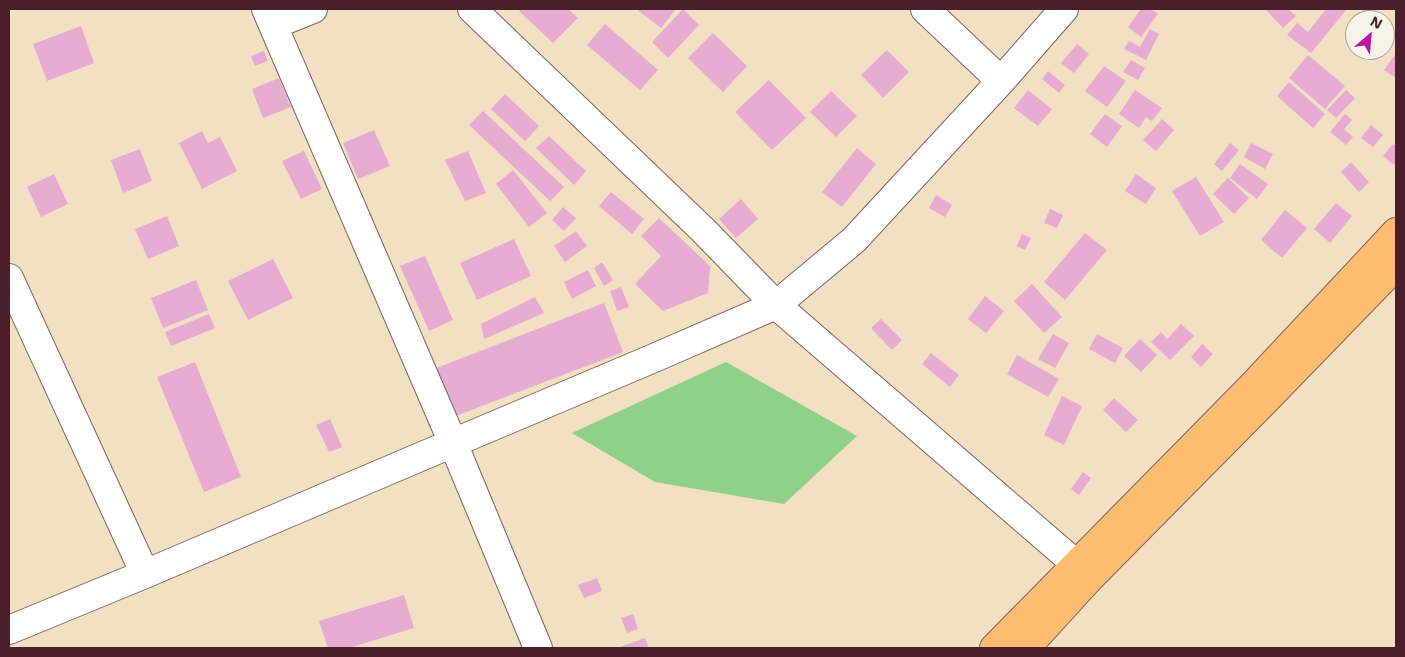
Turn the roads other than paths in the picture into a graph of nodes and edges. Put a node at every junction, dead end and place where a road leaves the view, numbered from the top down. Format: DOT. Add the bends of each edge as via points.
graph roads {
  1 [pos="313,9"];
  2 [pos="472,9"];
  3 [pos="925,9"];
  4 [pos="1064,9"];
  5 [pos="269,17"];
  6 [pos="1000,80"];
  7 [pos="1396,232"];
  8 [pos="1396,266"];
  9 [pos="9,278"];
  10 [pos="776,305"];
  11 [pos="452,443"];
  12 [pos="1076,564"];
  13 [pos="144,574"];
  14 [pos="9,630"];
  15 [pos="538,648"];
  16 [pos="994,648"];
  17 [pos="1026,648"];
  1 -- 5 [label="street"];
  2 -- 10 [label="street" via="703,230"];
  3 -- 6 [label="street"];
  4 -- 6 [label="street"];
  5 -- 11 [label="street"];
  6 -- 10 [label="street" via="854,240"];
  7 -- 12 [label="highway" via="1252,386"];
  8 -- 17 [label="highway" via="1090,578"];
  9 -- 13 [label="street"];
  10 -- 11 [label="street"];
  10 -- 12 [label="street"];
  11 -- 13 [label="street"];
  11 -- 15 [label="street"];
  12 -- 16 [label="highway"];
  13 -- 14 [label="street"];
}
